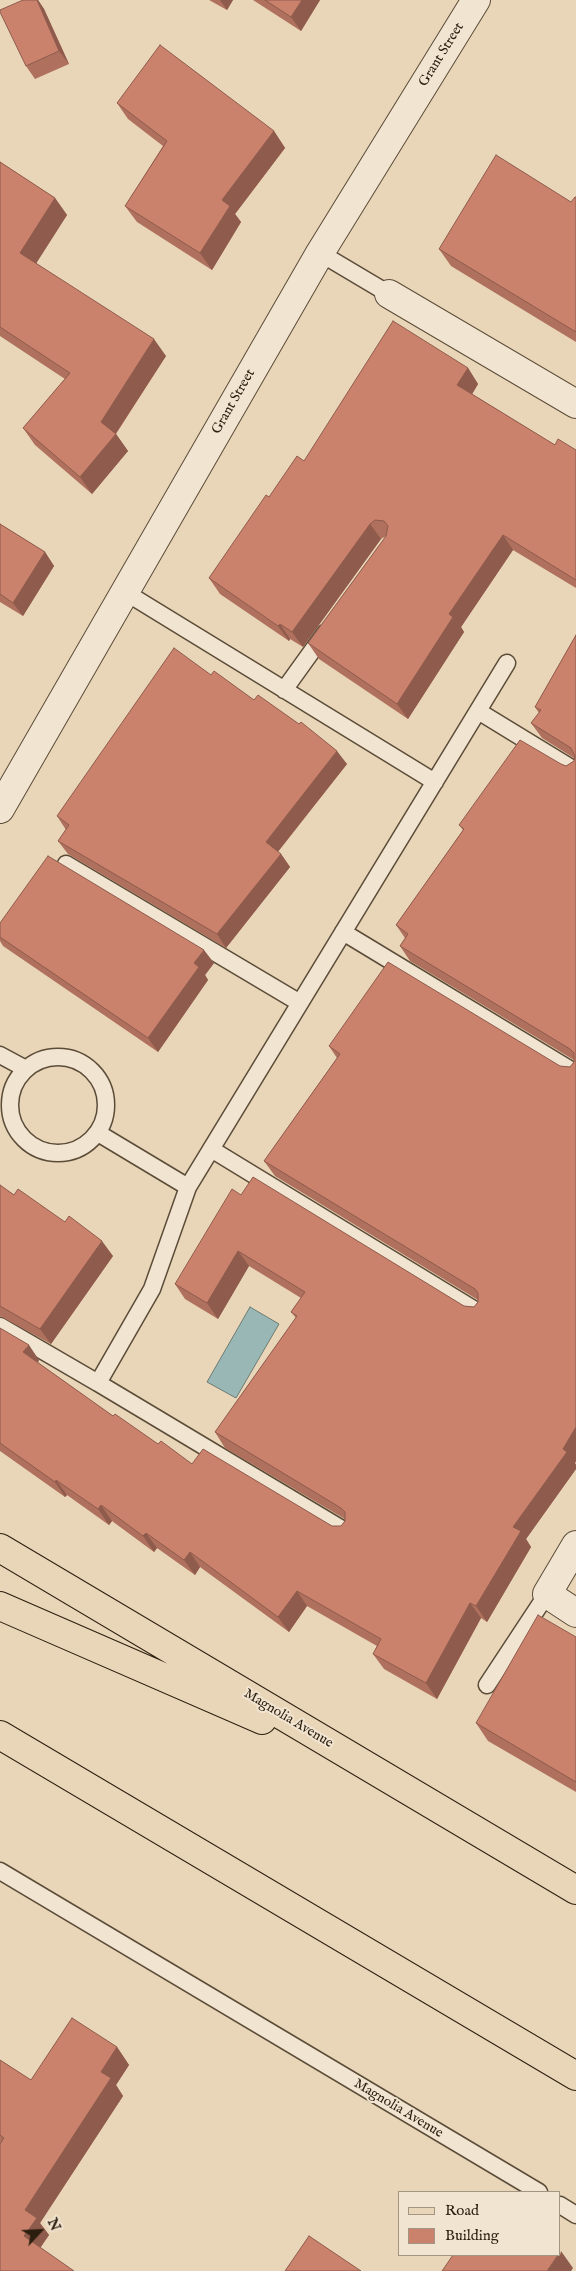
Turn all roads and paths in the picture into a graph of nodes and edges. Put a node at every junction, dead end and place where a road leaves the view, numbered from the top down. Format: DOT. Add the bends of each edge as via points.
graph roads {
  1 [pos="476,0"];
  2 [pos="320,253"];
  3 [pos="389,294"];
  4 [pos="576,404"];
  5 [pos="126,592"];
  6 [pos="337,618"];
  7 [pos="507,663"];
  8 [pos="284,690"];
  9 [pos="478,710"];
  10 [pos="576,771"];
  11 [pos="435,782"];
  12 [pos="0,809"];
  13 [pos="66,864"];
  14 [pos="343,932"];
  15 [pos="300,1003"];
  16 [pos="0,1055"];
  17 [pos="26,1069"];
  18 [pos="576,1073"];
  19 [pos="5,1094"];
  20 [pos="98,1132"];
  21 [pos="211,1149"];
  22 [pos="188,1187"];
  23 [pos="480,1313"];
  24 [pos="0,1326"];
  25 [pos="98,1383"];
  26 [pos="347,1532"];
  27 [pos="576,1545"];
  28 [pos="0,1548"];
  29 [pos="547,1594"];
  30 [pos="0,1606"];
  31 [pos="576,1613"];
  32 [pos="487,1685"];
  33 [pos="0,1735"];
  34 [pos="366,1765"];
  35 [pos="0,1871"];
  36 [pos="576,1890"];
  37 [pos="576,2076"];
  38 [pos="536,2191"];
  39 [pos="561,2206"];
  40 [pos="576,2215"];
  1 -- 2 [label="street, Grant Street"];
  2 -- 3 [label="lane"];
  2 -- 5 [label="street, Grant Street"];
  3 -- 4 [label="street"];
  5 -- 8 [label="lane"];
  5 -- 12 [label="street, Grant Street"];
  6 -- 8 [label="lane"];
  7 -- 9 [label="lane"];
  8 -- 11 [label="lane"];
  9 -- 10 [label="lane"];
  9 -- 11 [label="lane"];
  11 -- 14 [label="lane"];
  13 -- 15 [label="lane"];
  14 -- 15 [label="lane"];
  14 -- 18 [label="lane"];
  15 -- 21 [label="lane"];
  16 -- 17 [label="lane"];
  17 -- 19 [label="lane"];
  17 -- 20 [label="lane" via="38,1060 54,1056 84,1063 103,1087 107,1103 105,1118"];
  19 -- 20 [label="lane" via="16,1128 40,1149 56,1153 72,1151 87,1144"];
  20 -- 22 [label="lane"];
  21 -- 22 [label="lane"];
  21 -- 23 [label="lane"];
  22 -- 25 [label="lane" via="152,1290"];
  24 -- 25 [label="lane"];
  25 -- 26 [label="lane"];
  27 -- 29 [label="street"];
  28 -- 34 [label="main road, Magnolia Avenue"];
  29 -- 31 [label="street"];
  29 -- 32 [label="lane"];
  30 -- 34 [label="main road"];
  33 -- 37 [label="main road"];
  34 -- 36 [label="main road, Magnolia Avenue"];
  35 -- 38 [label="lane, Magnolia Avenue"];
  39 -- 40 [label="lane"];
}
